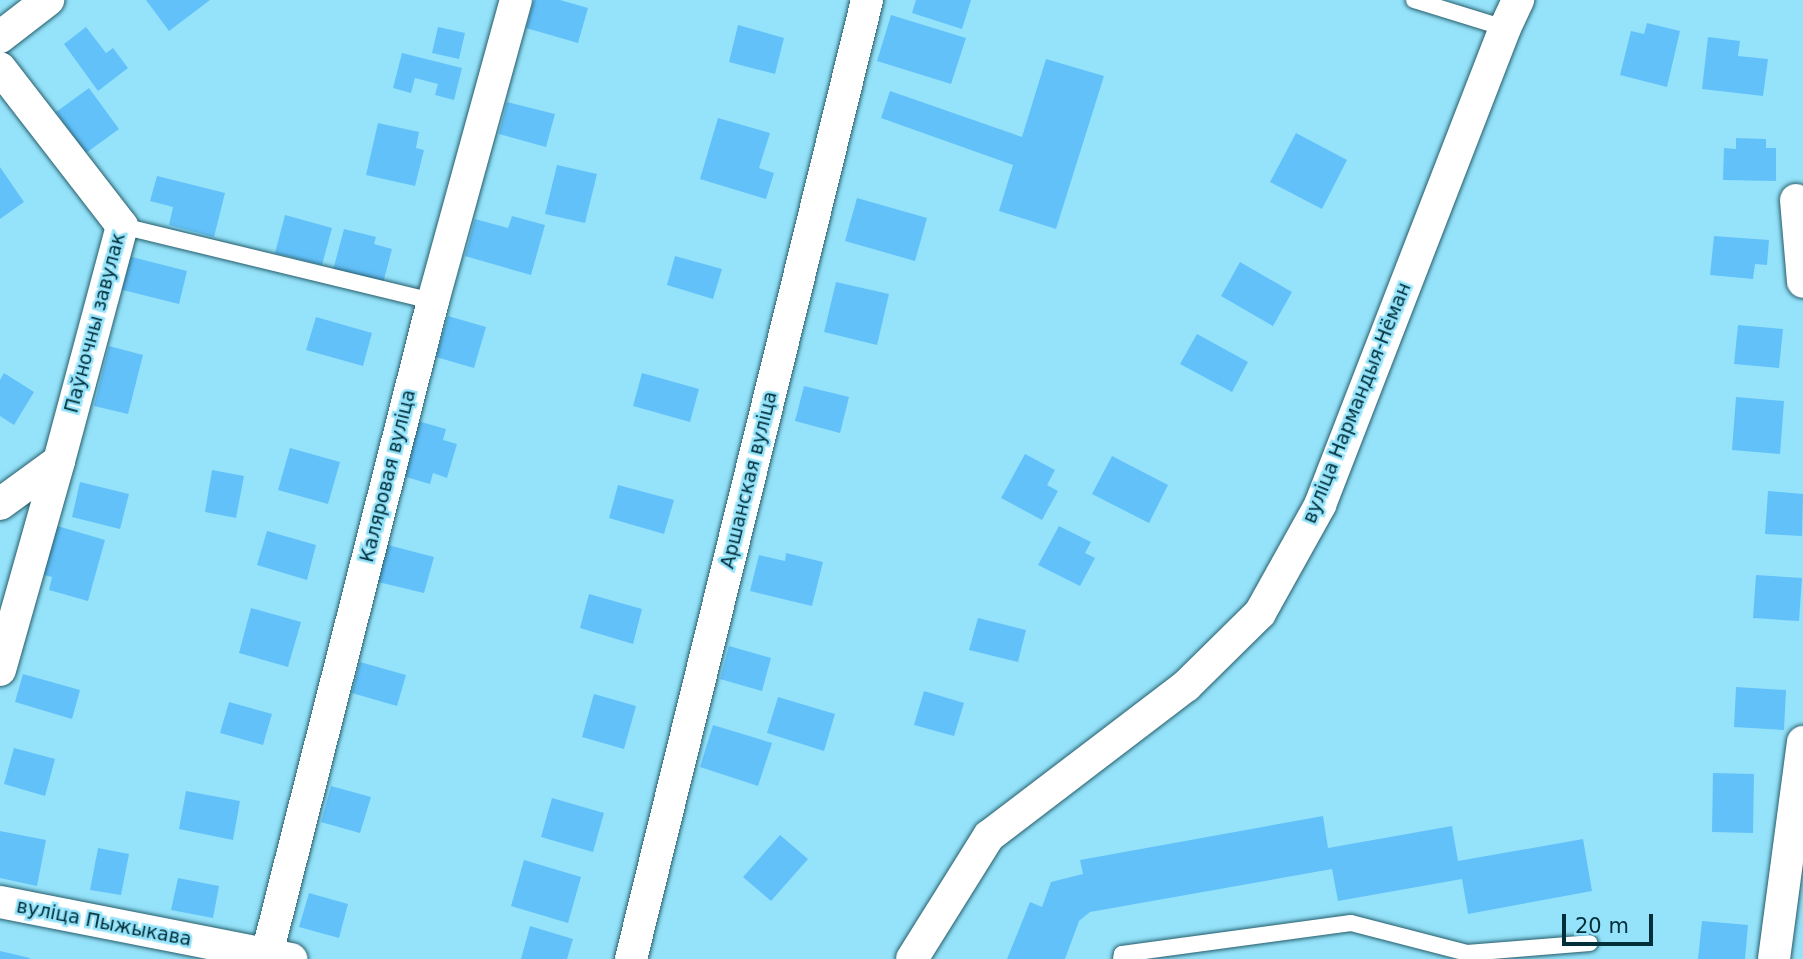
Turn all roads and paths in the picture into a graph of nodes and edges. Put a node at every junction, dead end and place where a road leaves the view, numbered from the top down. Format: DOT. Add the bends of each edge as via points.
graph roads {
  1 [pos="48,0"];
  2 [pos="516,0"];
  3 [pos="867,0"];
  4 [pos="1414,0"];
  5 [pos="1518,0"];
  6 [pos="1505,28"];
  7 [pos="0,37"];
  8 [pos="0,68"];
  9 [pos="1796,200"];
  10 [pos="122,226"];
  11 [pos="1803,282"];
  12 [pos="433,301"];
  13 [pos="59,461"];
  14 [pos="0,504"];
  15 [pos="0,670"];
  16 [pos="1803,742"];
  17 [pos="0,902"];
  18 [pos="1590,943"];
  19 [pos="279,957"];
  20 [pos="631,959"];
  21 [pos="912,959"];
  22 [pos="1121,959"];
  23 [pos="1774,959"];
  1 -- 7 [label="street"];
  2 -- 12 [label="street, Каляровая вуліца"];
  3 -- 20 [label="street, Аршанская вуліца"];
  4 -- 6 [label="lane"];
  5 -- 6 [label="street, вуліца Нармандыя-Нёман"];
  6 -- 21 [label="street, вуліца Нармандыя-Нёман" via="1320,505 1260,614 1186,686 989,836"];
  8 -- 10 [label="street, Паўночны завулак"];
  9 -- 11 [label="street"];
  10 -- 12 [label="lane"];
  10 -- 13 [label="street, Паўночны завулак"];
  12 -- 19 [label="street, Каляровая вуліца"];
  13 -- 14 [label="street"];
  13 -- 15 [label="street, Паўночны завулак"];
  16 -- 23 [label="street"];
  17 -- 19 [label="street, вуліца Пыжыкава"];
  18 -- 22 [label="lane" via="1467,953 1351,923 1122,954"];
}
